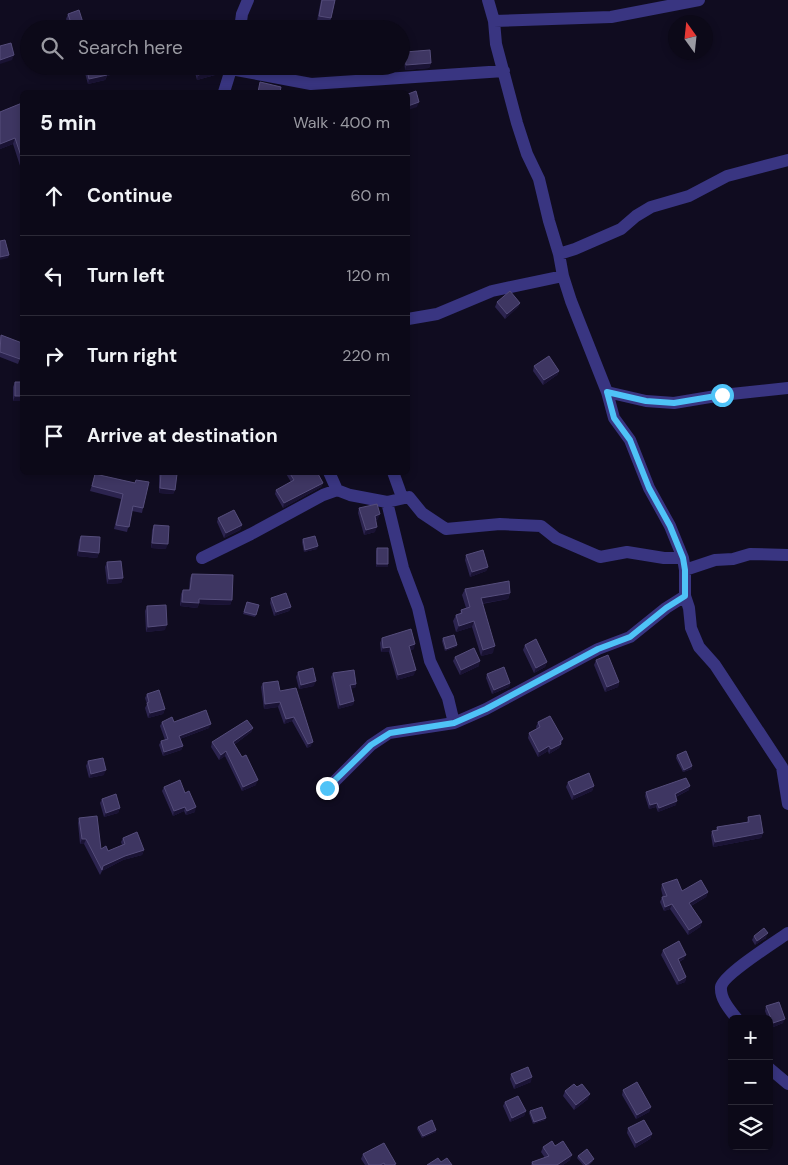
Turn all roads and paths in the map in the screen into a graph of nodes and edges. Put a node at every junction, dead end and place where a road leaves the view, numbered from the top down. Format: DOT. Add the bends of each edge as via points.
graph roads {
  1 [pos="248,0"];
  2 [pos="488,0"];
  3 [pos="699,0"];
  4 [pos="241,20"];
  5 [pos="494,21"];
  6 [pos="504,70"];
  7 [pos="229,75"];
  8 [pos="266,75"];
  9 [pos="225,90"];
  10 [pos="788,160"];
  11 [pos="559,254"];
  12 [pos="563,276"];
  13 [pos="410,319"];
  14 [pos="788,388"];
  15 [pos="607,392"];
  16 [pos="330,475"];
  17 [pos="394,475"];
  18 [pos="337,490"];
  19 [pos="402,498"];
  20 [pos="387,502"];
  21 [pos="788,555"];
  22 [pos="202,558"];
  23 [pos="684,564"];
  24 [pos="685,596"];
  25 [pos="454,723"];
  26 [pos="785,763"];
  27 [pos="327,788"];
  28 [pos="788,804"];
  29 [pos="788,933"];
  30 [pos="734,1015"];
  31 [pos="773,1071"];
  32 [pos="788,1084"];
  1 -- 4 [label="street"];
  2 -- 5 [label="street"];
  3 -- 5 [label="street" via="611,16"];
  5 -- 6 [label="street" via="496,44"];
  6 -- 8 [label="street" via="311,84"];
  6 -- 11 [label="street" via="516,123 539,179"];
  7 -- 9 [label="street"];
  10 -- 11 [label="street" via="727,176 689,196 651,206 621,229"];
  11 -- 12 [label="street"];
  12 -- 13 [label="street" via="492,291 438,314"];
  12 -- 15 [label="street"];
  14 -- 15 [label="street" via="674,403 646,401"];
  15 -- 23 [label="street" via="614,418 630,440"];
  16 -- 18 [label="street"];
  17 -- 19 [label="street"];
  18 -- 20 [label="street" via="350,496"];
  18 -- 22 [label="street"];
  19 -- 20 [label="street"];
  19 -- 23 [label="street" via="410,497 422,513 446,529 500,524 541,526 556,538 600,557 627,552"];
  20 -- 25 [label="street" via="430,661 448,698"];
  21 -- 23 [label="street" via="750,554"];
  23 -- 24 [label="street"];
  24 -- 25 [label="street" via="630,637 598,649"];
  24 -- 26 [label="street" via="691,628 699,647 769,746"];
  25 -- 27 [label="street" via="390,733 371,745"];
  26 -- 28 [label="street"];
  29 -- 30 [label="street" via="730,974 721,986 726,1004"];
  31 -- 32 [label="street"];
}
